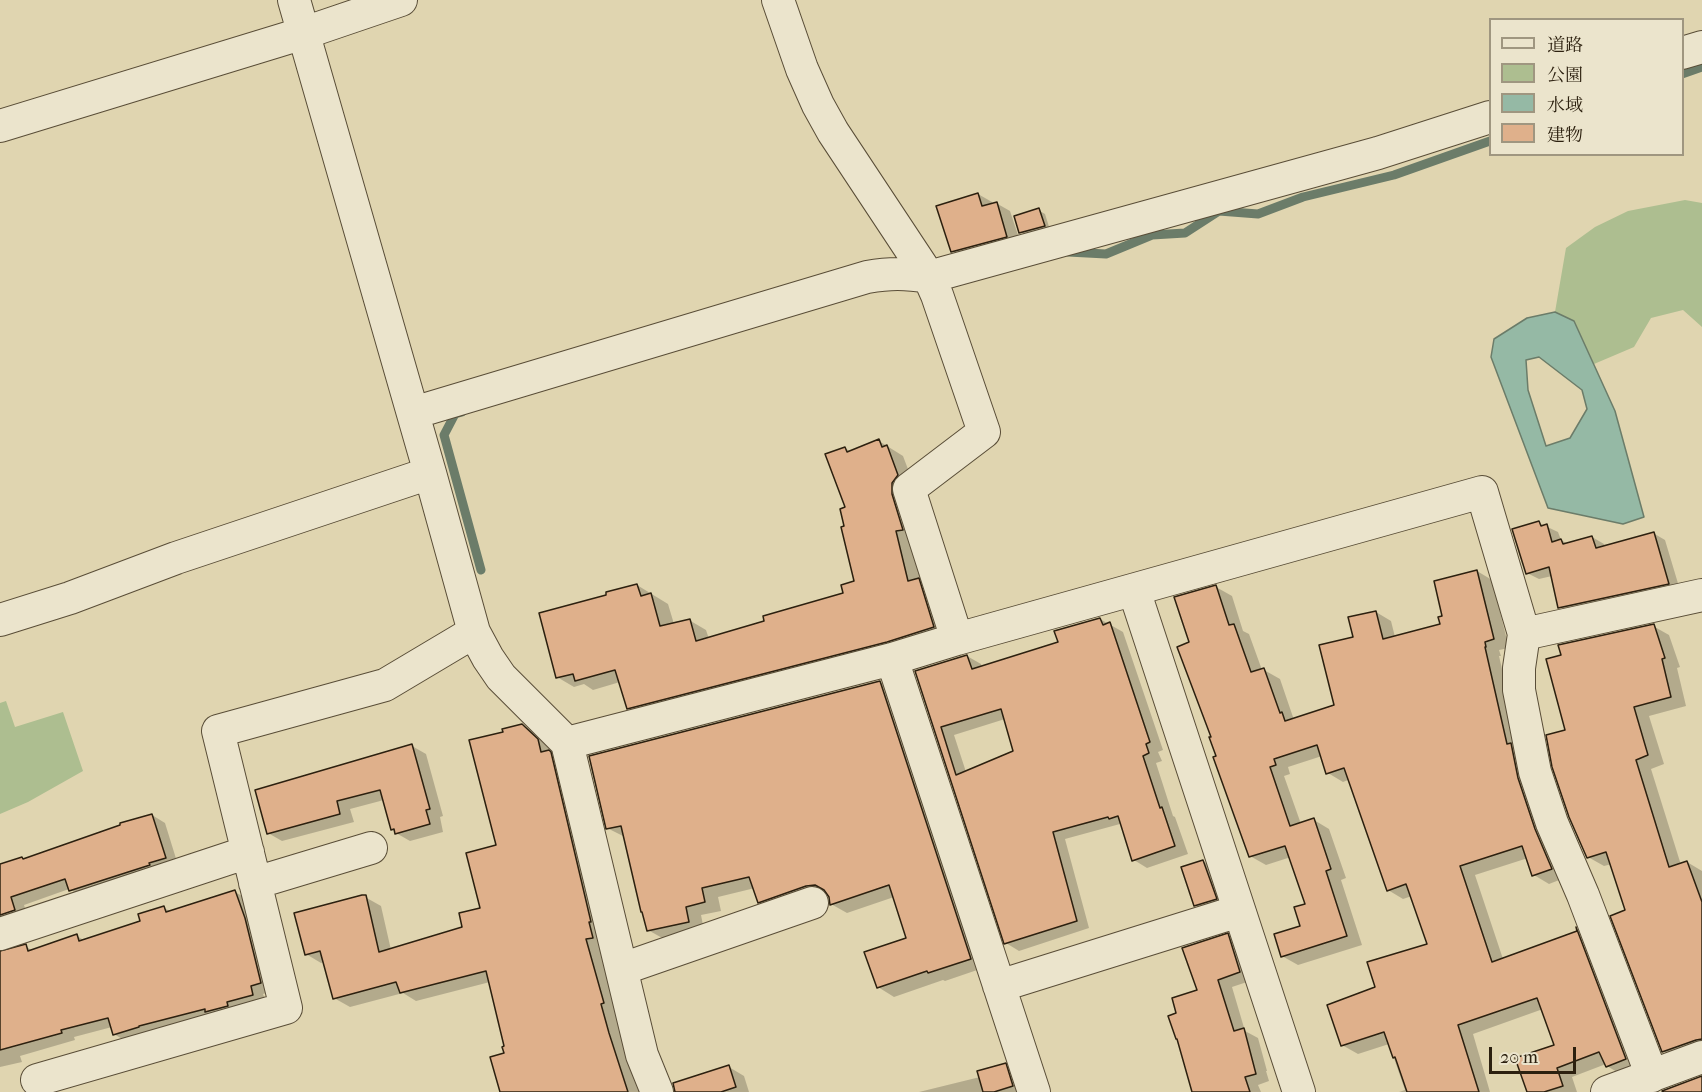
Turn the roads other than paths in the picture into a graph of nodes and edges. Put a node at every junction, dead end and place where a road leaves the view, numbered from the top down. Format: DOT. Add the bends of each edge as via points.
graph roads {
  1 [pos="294,0"];
  2 [pos="401,0"];
  3 [pos="778,0"];
  4 [pos="304,33"];
  5 [pos="1702,47"];
  6 [pos="1684,53"];
  7 [pos="1489,118"];
  8 [pos="0,126"];
  9 [pos="929,277"];
  10 [pos="413,413"];
  11 [pos="430,473"];
  12 [pos="1134,590"];
  13 [pos="1702,595"];
  14 [pos="0,620"];
  15 [pos="474,632"];
  16 [pos="1524,634"];
  17 [pos="957,639"];
  18 [pos="892,659"];
  19 [pos="567,743"];
  20 [pos="371,848"];
  21 [pos="248,852"];
  22 [pos="255,884"];
  23 [pos="812,903"];
  24 [pos="1239,911"];
  25 [pos="0,934"];
  26 [pos="622,969"];
  27 [pos="999,986"];
  28 [pos="1702,1058"];
  29 [pos="56,1081"];
  30 [pos="1649,1082"];
  31 [pos="657,1092"];
  32 [pos="1034,1092"];
  33 [pos="1299,1092"];
  34 [pos="1607,1092"];
  1 -- 4 [label="street"];
  2 -- 4 [label="street"];
  3 -- 9 [label="street" via="818,105"];
  4 -- 8 [label="street"];
  4 -- 10 [label="street"];
  5 -- 6 [label="street"];
  7 -- 9 [label="street" via="1378,153"];
  9 -- 10 [label="street" via="887,273 867,277"];
  9 -- 17 [label="street" via="984,432 909,489"];
  10 -- 11 [label="street"];
  11 -- 14 [label="street"];
  11 -- 15 [label="street"];
  12 -- 16 [label="street" via="1482,492"];
  12 -- 17 [label="street"];
  12 -- 24 [label="street"];
  13 -- 16 [label="street"];
  15 -- 19 [label="street" via="501,677"];
  15 -- 21 [label="street" via="385,685 218,731"];
  16 -- 30 [label="street" via="1519,690 1535,772"];
  17 -- 18 [label="street"];
  18 -- 19 [label="street"];
  18 -- 27 [label="street"];
  19 -- 26 [label="street"];
  20 -- 22 [label="street"];
  21 -- 22 [label="street"];
  21 -- 25 [label="street"];
  22 -- 29 [label="street" via="286,1008"];
  23 -- 26 [label="street"];
  24 -- 27 [label="street"];
  24 -- 33 [label="street"];
  26 -- 31 [label="street" via="642,1055"];
  27 -- 32 [label="street"];
  28 -- 30 [label="street"];
  30 -- 34 [label="street"];
}
